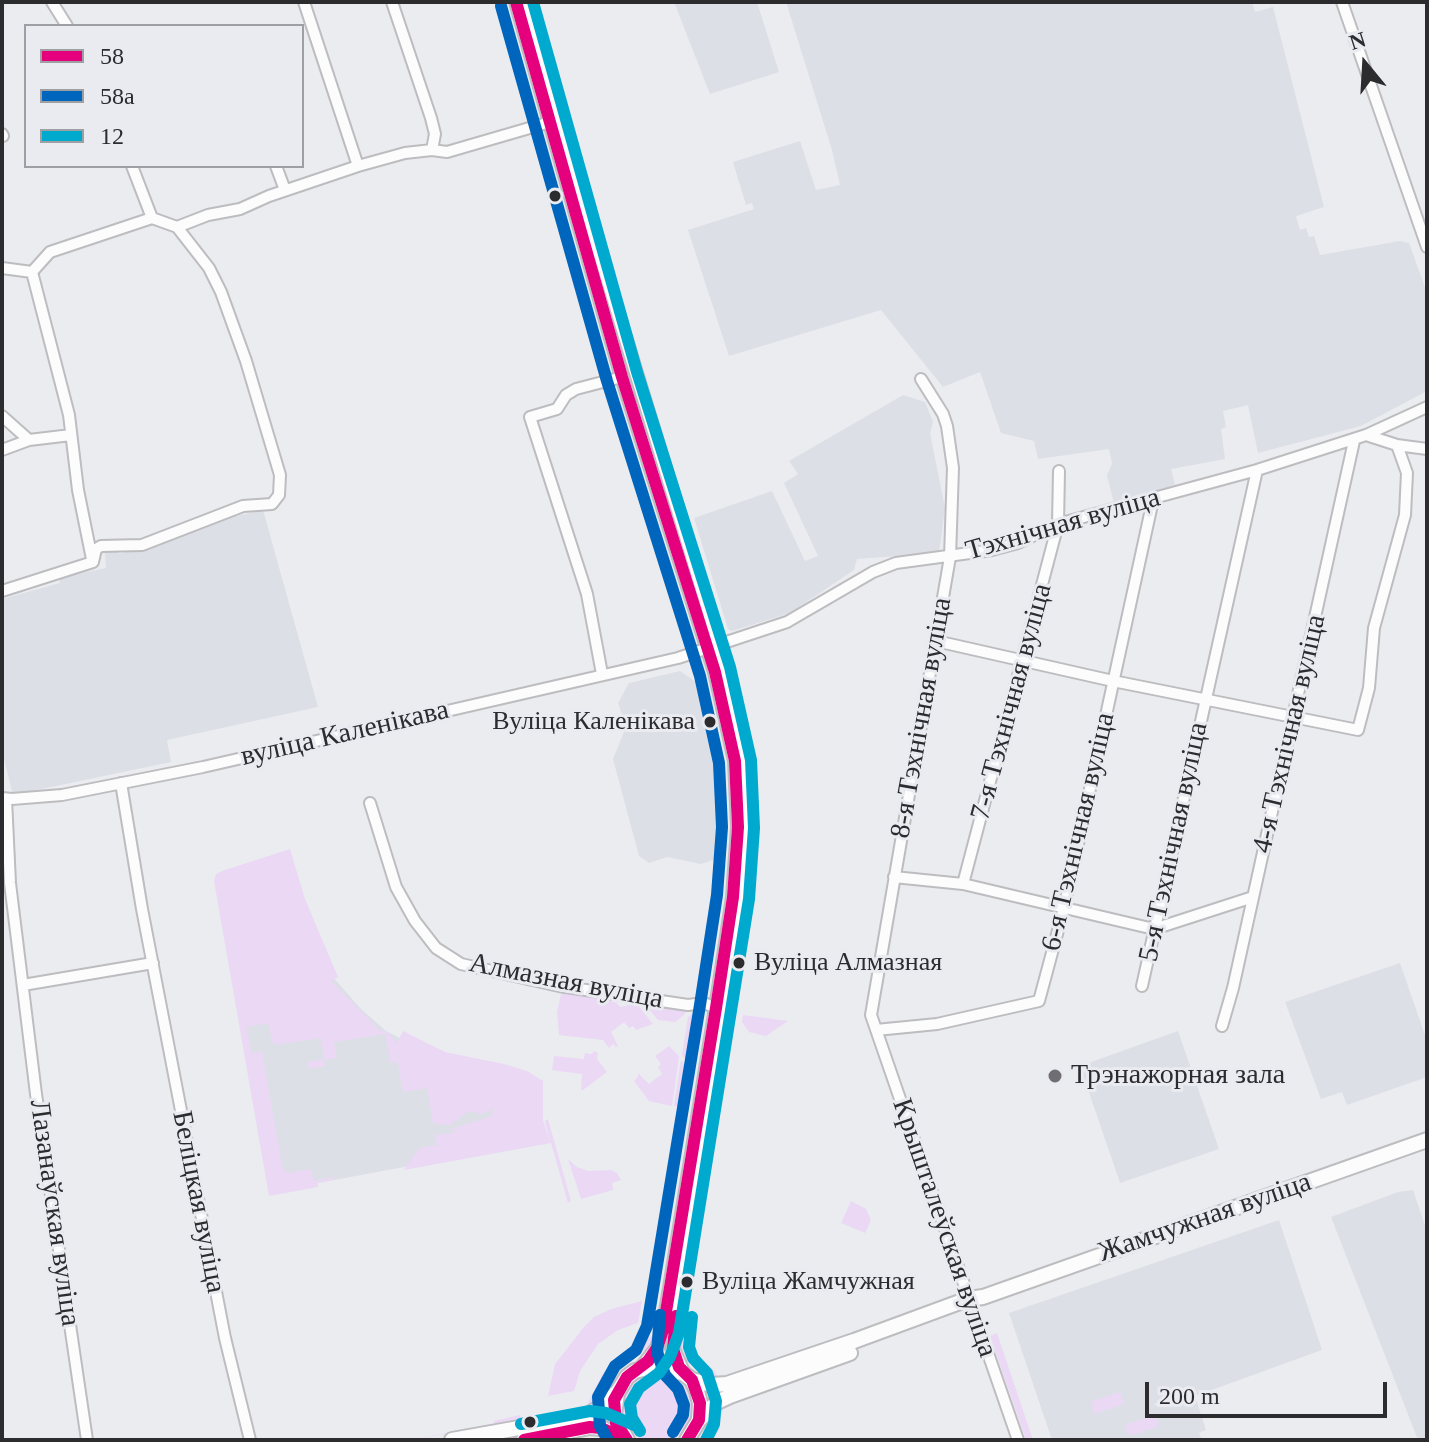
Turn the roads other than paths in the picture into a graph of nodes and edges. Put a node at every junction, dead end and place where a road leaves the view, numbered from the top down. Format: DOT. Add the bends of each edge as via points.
graph roads {
  1 [pos="52,2"];
  2 [pos="304,2"];
  3 [pos="392,2"];
  4 [pos="516,2"];
  5 [pos="527,2"];
  6 [pos="1342,2"];
  7 [pos="66,24"];
  8 [pos="555,121"];
  9 [pos="432,150"];
  10 [pos="358,166"];
  11 [pos="133,168"];
  12 [pos="277,168"];
  13 [pos="285,190"];
  14 [pos="152,218"];
  15 [pos="177,227"];
  16 [pos="1427,247"];
  17 [pos="2,268"];
  18 [pos="32,272"];
  19 [pos="622,377"];
  20 [pos="921,379"];
  21 [pos="1427,407"];
  22 [pos="2,416"];
  23 [pos="71,435"];
  24 [pos="1366,435"];
  25 [pos="29,440"];
  26 [pos="1354,441"];
  27 [pos="1397,445"];
  28 [pos="1427,449"];
  29 [pos="2,450"];
  30 [pos="1257,470"];
  31 [pos="1059,471"];
  32 [pos="1153,500"];
  33 [pos="1058,524"];
  34 [pos="950,557"];
  35 [pos="93,562"];
  36 [pos="2,591"];
  37 [pos="936,641"];
  38 [pos="713,646"];
  39 [pos="1023,662"];
  40 [pos="602,674"];
  41 [pos="1113,681"];
  42 [pos="1205,698"];
  43 [pos="1293,718"];
  44 [pos="121,783"];
  45 [pos="4,798"];
  46 [pos="370,803"];
  47 [pos="894,877"];
  48 [pos="963,884"];
  49 [pos="1253,897"];
  50 [pos="1064,908"];
  51 [pos="1154,929"];
  52 [pos="153,963"];
  53 [pos="23,985"];
  54 [pos="1142,986"];
  55 [pos="716,1008"];
  56 [pos="871,1015"];
  57 [pos="1222,1026"];
  58 [pos="876,1030"];
  59 [pos="1427,1140"];
  60 [pos="974,1301"];
  61 [pos="641,1368"];
  62 [pos="688,1377"];
  63 [pos="617,1393"];
  64 [pos="699,1420"];
  65 [pos="627,1439"];
  66 [pos="87,1440"];
  67 [pos="250,1440"];
  68 [pos="452,1440"];
  69 [pos="524,1440"];
  70 [pos="687,1440"];
  71 [pos="1018,1440"];
  1 -- 7 [label="street"];
  2 -- 10 [label="street"];
  3 -- 9 [label="street" via="431,118"];
  4 -- 8 [label="street"];
  5 -- 8 [label="street"];
  6 -- 16 [label="street"];
  8 -- 9 [label="street" via="447,152"];
  8 -- 19 [label="street"];
  8 -- 38 [label="street"];
  9 -- 10 [label="street"];
  10 -- 13 [label="street"];
  11 -- 14 [label="street"];
  12 -- 13 [label="street"];
  13 -- 15 [label="street"];
  14 -- 15 [label="street"];
  14 -- 18 [label="street" via="50,252"];
  15 -- 35 [label="street" via="221,292 280,475 279,495 272,504 243,506 142,545 101,546"];
  17 -- 18 [label="street"];
  18 -- 23 [label="street"];
  19 -- 38 [label="street"];
  19 -- 40 [label="street" via="576,389 557,409 530,417 587,594"];
  20 -- 34 [label="street, 8-я Тэхнічная вуліца" via="947,426 953,468"];
  21 -- 24 [label="street, Тэхнічная вуліца"];
  22 -- 25 [label="street"];
  23 -- 25 [label="street"];
  23 -- 35 [label="street"];
  24 -- 26 [label="street, Тэхнічная вуліца"];
  24 -- 27 [label="street"];
  25 -- 29 [label="street"];
  26 -- 30 [label="street, Тэхнічная вуліца"];
  26 -- 43 [label="street, 4-я Тэхнічная вуліца"];
  27 -- 28 [label="street"];
  27 -- 43 [label="street, 5-я Тэхнічная вуліца" via="1407,473 1405,515 1374,628 1369,688 1358,730"];
  30 -- 32 [label="street, Тэхнічная вуліца"];
  30 -- 42 [label="street, 5-я Тэхнічная вуліца"];
  31 -- 33 [label="street, 7-я Тэхнічная вуліца"];
  32 -- 33 [label="street, Тэхнічная вуліца"];
  32 -- 41 [label="street, 6-я Тэхнічная вуліца"];
  33 -- 34 [label="street, Тэхнічная вуліца" via="1018,543"];
  33 -- 39 [label="street, 7-я Тэхнічная вуліца"];
  34 -- 37 [label="street, 8-я Тэхнічная вуліца"];
  34 -- 38 [label="street, Тэхнічная вуліца" via="896,563 787,622"];
  35 -- 36 [label="street"];
  37 -- 39 [label="street, 5-я Тэхнічная вуліца"];
  37 -- 47 [label="street, 8-я Тэхнічная вуліца"];
  38 -- 40 [label="street, вуліца Каленікава"];
  38 -- 55 [label="street" via="735,761 738,827"];
  38 -- 62 [label="street" via="741,739 748,827 744,897 674,1332 673,1349"];
  39 -- 41 [label="street, 5-я Тэхнічная вуліца"];
  39 -- 48 [label="street, 7-я Тэхнічная вуліца"];
  40 -- 44 [label="street, вуліца Каленікава"];
  41 -- 42 [label="street, 5-я Тэхнічная вуліца"];
  41 -- 50 [label="street, 6-я Тэхнічная вуліца"];
  42 -- 43 [label="street, 5-я Тэхнічная вуліца"];
  42 -- 51 [label="street, 5-я Тэхнічная вуліца"];
  43 -- 49 [label="street, 4-я Тэхнічная вуліца"];
  44 -- 45 [label="street, вуліца Каленікава" via="62,795"];
  44 -- 52 [label="street, Беліцкая вуліца"];
  45 -- 53 [label="street, Лазанаўская вуліца"];
  46 -- 55 [label="street, Алмазная вуліца" via="396,887 415,921 436,948 461,964 559,986"];
  47 -- 48 [label="street"];
  47 -- 56 [label="street, 8-я Тэхнічная вуліца"];
  48 -- 50 [label="street"];
  49 -- 51 [label="street"];
  49 -- 57 [label="street, 4-я Тэхнічная вуліца"];
  50 -- 51 [label="street"];
  50 -- 58 [label="street, 6-я Тэхнічная вуліца" via="1039,1001 937,1024"];
  51 -- 54 [label="street, 5-я Тэхнічная вуліца"];
  52 -- 53 [label="street"];
  52 -- 67 [label="street, Беліцкая вуліца" via="225,1338"];
  53 -- 66 [label="street, Лазанаўская вуліца"];
  55 -- 61 [label="street" via="663,1330"];
  56 -- 58 [label="street, Крышталеўская вуліца"];
  58 -- 60 [label="street, Крышталеўская вуліца"];
  59 -- 60 [label="main road, Жамчужная вуліца"];
  60 -- 62 [label="main road, Жамчужная вуліца" via="727,1384"];
  60 -- 64 [label="main road, Жамчужная вуліца" via="943,1319 730,1396"];
  60 -- 71 [label="street, Крышталеўская вуліца"];
  61 -- 62 [label="main road, Жамчужная вуліца" via="659,1365"];
  61 -- 63 [label="main road"];
  62 -- 64 [label="main road" via="700,1403"];
  63 -- 65 [label="main road" via="614,1415"];
  63 -- 68 [label="main road" via="586,1416"];
  64 -- 70 [label="main road"];
  65 -- 69 [label="main road" via="590,1427"];
}
